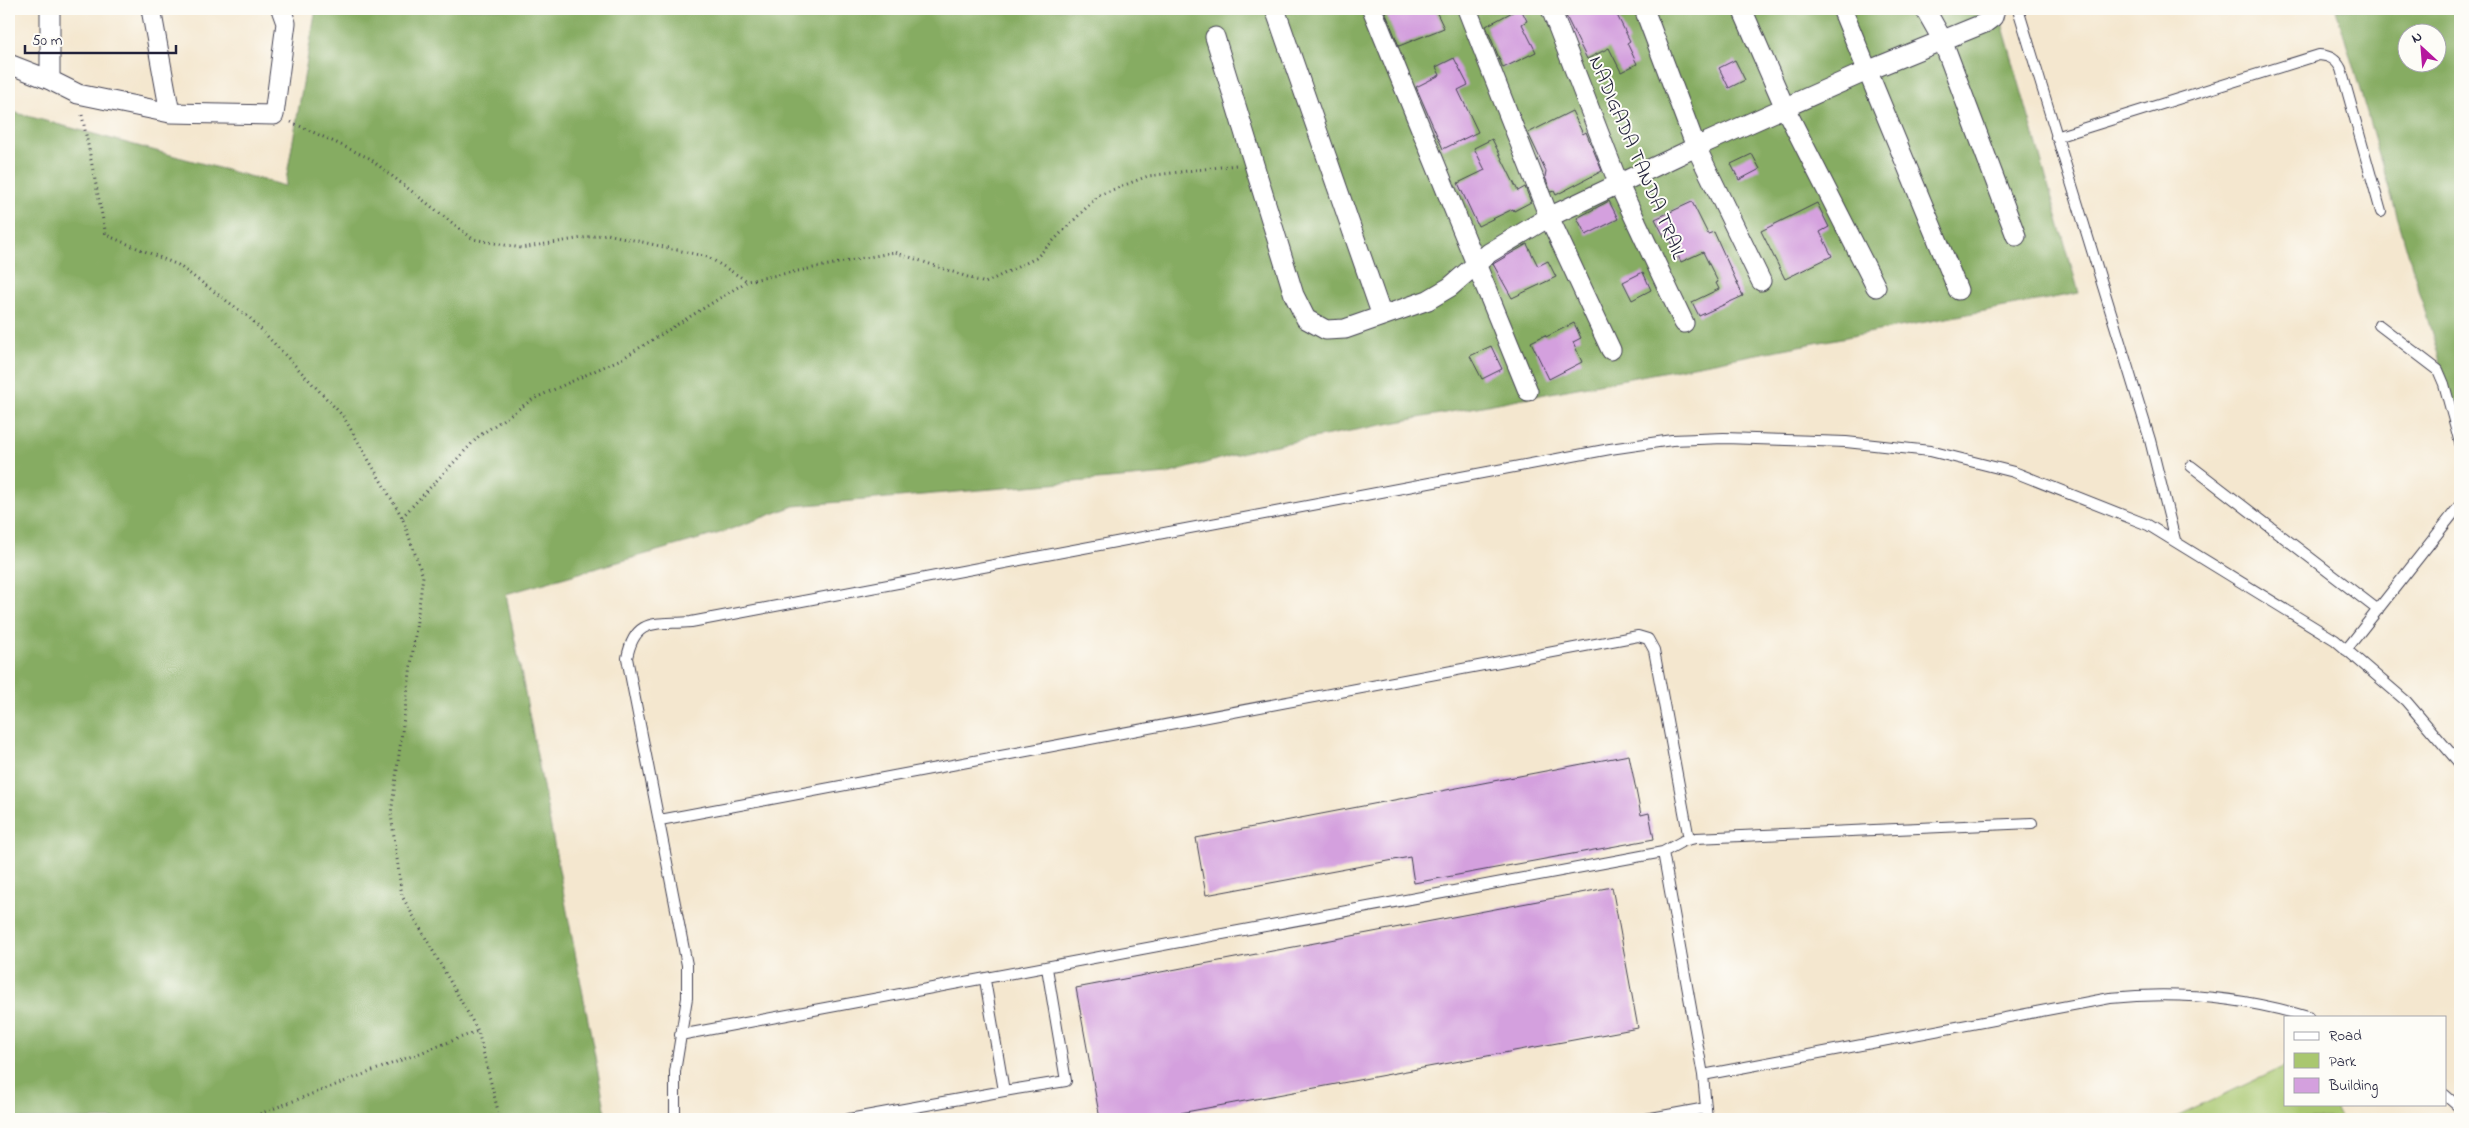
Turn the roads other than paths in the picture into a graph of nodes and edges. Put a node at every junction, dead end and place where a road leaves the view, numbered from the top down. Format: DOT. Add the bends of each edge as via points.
graph roads {
  1 [pos="50,9"];
  2 [pos="151,9"];
  3 [pos="281,9"];
  4 [pos="1275,9"];
  5 [pos="1372,9"];
  6 [pos="1467,9"];
  7 [pos="1551,9"];
  8 [pos="1644,9"];
  9 [pos="1742,9"];
  10 [pos="1842,9"];
  11 [pos="1925,9"];
  12 [pos="1995,9"];
  13 [pos="2018,9"];
  14 [pos="1215,37"];
  15 [pos="1942,39"];
  16 [pos="9,64"];
  17 [pos="1868,71"];
  18 [pos="50,80"];
  19 [pos="1785,108"];
  20 [pos="170,113"];
  21 [pos="2056,137"];
  22 [pos="1696,147"];
  23 [pos="1619,185"];
  24 [pos="2381,212"];
  25 [pos="1549,217"];
  26 [pos="2016,236"];
  27 [pos="1475,264"];
  28 [pos="1761,281"];
  29 [pos="1876,286"];
  30 [pos="1958,290"];
  31 [pos="1382,316"];
  32 [pos="1684,323"];
  33 [pos="2379,325"];
  34 [pos="1611,350"];
  35 [pos="1528,391"];
  36 [pos="2460,443"];
  37 [pos="2191,466"];
  38 [pos="2460,505"];
  39 [pos="2175,540"];
  40 [pos="2378,610"];
  41 [pos="2346,650"];
  42 [pos="2460,764"];
  43 [pos="660,820"];
  44 [pos="2032,823"];
  45 [pos="1689,839"];
  46 [pos="1663,852"];
  47 [pos="1047,968"];
  48 [pos="985,980"];
  49 [pos="2304,1016"];
  50 [pos="680,1036"];
  51 [pos="1702,1075"];
  52 [pos="1004,1092"];
  53 [pos="2446,1096"];
  54 [pos="1706,1108"];
  55 [pos="2460,1108"];
  56 [pos="675,1119"];
  57 [pos="848,1119"];
  58 [pos="1646,1119"];
  59 [pos="1707,1119"];
  1 -- 18 [label="street"];
  2 -- 20 [label="street"];
  3 -- 20 [label="street" via="286,23 274,115"];
  4 -- 31 [label="street"];
  5 -- 27 [label="street"];
  6 -- 25 [label="street"];
  7 -- 23 [label="street, NADIGADA TANDA TRAIL"];
  8 -- 22 [label="street"];
  9 -- 19 [label="street"];
  10 -- 17 [label="street"];
  11 -- 15 [label="street"];
  12 -- 15 [label="street" via="1993,17 1985,23"];
  13 -- 21 [label="lane"];
  14 -- 31 [label="street" via="1294,295 1306,319 1326,330 1345,329"];
  15 -- 17 [label="street"];
  15 -- 26 [label="street"];
  16 -- 18 [label="street"];
  17 -- 19 [label="street"];
  17 -- 30 [label="street"];
  18 -- 20 [label="street" via="78,94"];
  19 -- 22 [label="street"];
  19 -- 29 [label="street"];
  21 -- 24 [label="lane" via="2319,55 2330,56 2341,69"];
  21 -- 39 [label="lane" via="2150,440"];
  22 -- 23 [label="street"];
  22 -- 28 [label="street"];
  23 -- 25 [label="street"];
  23 -- 32 [label="street, NADIGADA TANDA TRAIL"];
  25 -- 27 [label="street"];
  25 -- 34 [label="street"];
  27 -- 31 [label="street" via="1450,287 1428,300"];
  27 -- 35 [label="street"];
  33 -- 36 [label="lane" via="2438,370"];
  37 -- 40 [label="lane"];
  38 -- 40 [label="lane"];
  39 -- 41 [label="lane"];
  39 -- 43 [label="lane" via="2124,514 2014,472 1930,451 1846,442 1724,438 1681,440 1610,448 691,622 651,624 635,636 627,658"];
  40 -- 41 [label="lane"];
  41 -- 42 [label="lane" via="2406,701"];
  43 -- 45 [label="lane" via="1638,636 1648,639 1654,650"];
  43 -- 50 [label="lane" via="687,965 687,998"];
  44 -- 45 [label="lane"];
  45 -- 46 [label="lane"];
  46 -- 47 [label="lane"];
  46 -- 51 [label="lane"];
  47 -- 48 [label="lane"];
  47 -- 52 [label="lane" via="1066,1080"];
  48 -- 50 [label="lane"];
  48 -- 52 [label="lane"];
  49 -- 51 [label="lane" via="2214,996 2126,996"];
  50 -- 56 [label="lane" via="675,1072"];
  51 -- 54 [label="lane"];
  52 -- 57 [label="lane"];
  53 -- 55 [label="lane"];
  54 -- 58 [label="lane"];
  54 -- 59 [label="lane"];
}
